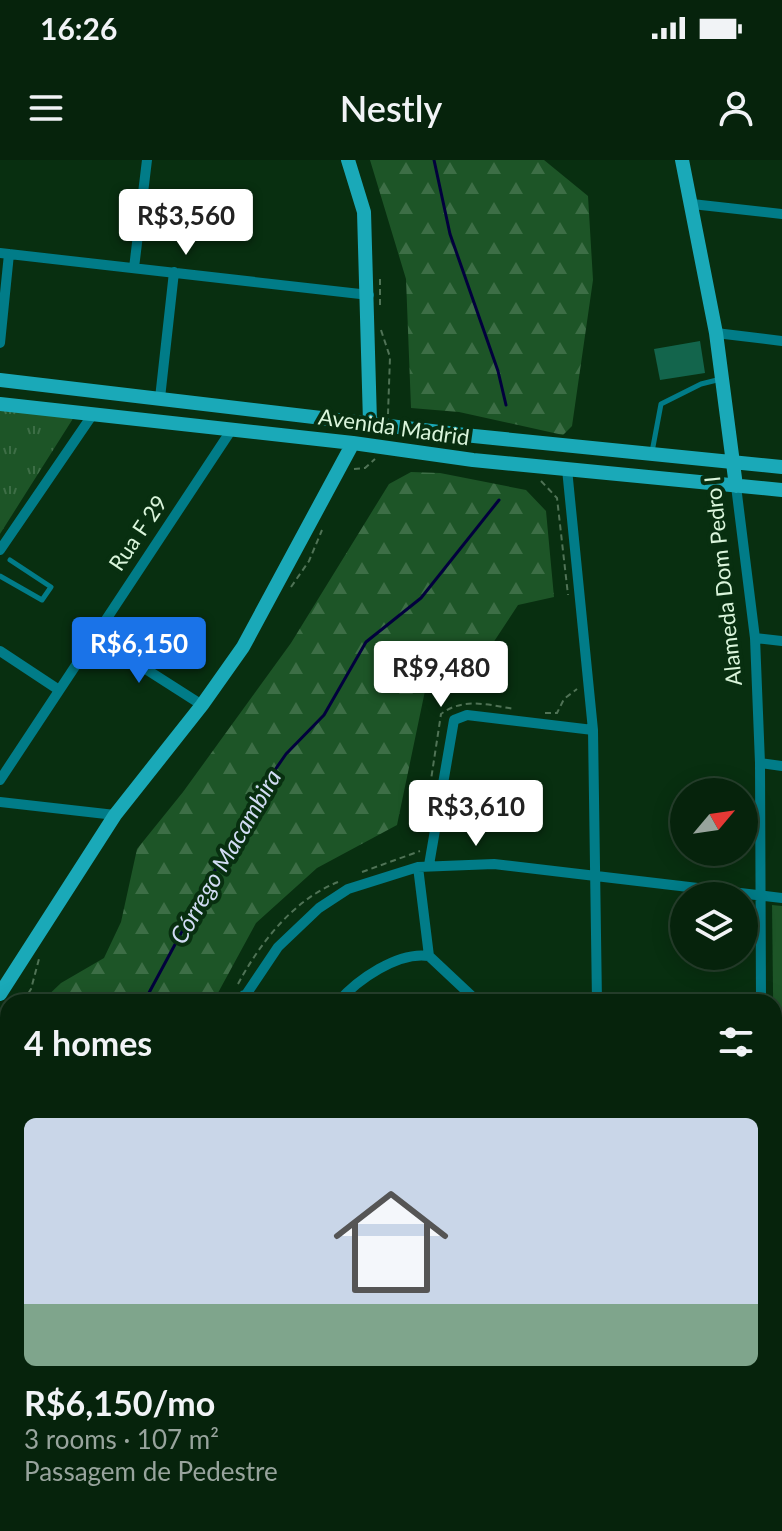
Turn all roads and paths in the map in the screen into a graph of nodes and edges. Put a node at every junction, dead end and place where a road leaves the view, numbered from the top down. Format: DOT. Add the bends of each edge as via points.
graph roads {
  1 [pos="147,160"];
  2 [pos="348,160"];
  3 [pos="682,160"];
  4 [pos="692,204"];
  5 [pos="782,214"];
  6 [pos="4,253"];
  7 [pos="134,268"];
  8 [pos="379,268"];
  9 [pos="174,272"];
  10 [pos="369,295"];
  11 [pos="380,311"];
  12 [pos="379,324"];
  13 [pos="716,333"];
  14 [pos="782,341"];
  15 [pos="0,343"];
  16 [pos="722,379"];
  17 [pos="0,380"];
  18 [pos="160,398"];
  19 [pos="0,404"];
  20 [pos="93,414"];
  21 [pos="391,416"];
  22 [pos="370,422"];
  23 [pos="232,429"];
  24 [pos="353,443"];
  25 [pos="652,452"];
  26 [pos="382,457"];
  27 [pos="733,461"];
  28 [pos="782,467"];
  29 [pos="567,469"];
  30 [pos="349,470"];
  31 [pos="536,475"];
  32 [pos="736,486"];
  33 [pos="782,490"];
  34 [pos="0,550"];
  35 [pos="10,560"];
  36 [pos="0,576"];
  37 [pos="569,606"];
  38 [pos="94,636"];
  39 [pos="755,638"];
  40 [pos="782,641"];
  41 [pos="0,651"];
  42 [pos="576,680"];
  43 [pos="59,690"];
  44 [pos="202,705"];
  45 [pos="526,710"];
  46 [pos="541,712"];
  47 [pos="593,730"];
  48 [pos="760,763"];
  49 [pos="782,766"];
  50 [pos="0,780"];
  51 [pos="0,802"];
  52 [pos="427,811"];
  53 [pos="115,815"];
  54 [pos="423,843"];
  55 [pos="423,866"];
  56 [pos="354,875"];
  57 [pos="597,876"];
  58 [pos="342,880"];
  59 [pos="760,895"];
  60 [pos="782,898"];
  61 [pos="429,956"];
  62 [pos="0,994"];
  63 [pos="241,994"];
  64 [pos="242,994"];
  65 [pos="345,994"];
  66 [pos="469,994"];
  67 [pos="597,994"];
  68 [pos="761,994"];
  1 -- 7 [label="street"];
  2 -- 10 [label="main road" via="364,212"];
  3 -- 4 [label="main road, Alameda Dom Pedro I"];
  4 -- 5 [label="street"];
  4 -- 13 [label="main road, Alameda Dom Pedro I"];
  6 -- 7 [label="street"];
  6 -- 15 [label="street"];
  7 -- 9 [label="street"];
  8 -- 11 [label="path"];
  9 -- 10 [label="street"];
  9 -- 18 [label="street"];
  10 -- 22 [label="main road"];
  12 -- 21 [label="path" via="390,357"];
  13 -- 14 [label="street"];
  13 -- 16 [label="main road, Alameda Dom Pedro I"];
  16 -- 25 [label="lane" via="661,404"];
  16 -- 27 [label="main road, Alameda Dom Pedro I"];
  17 -- 18 [label="main road, Avenida Madrid"];
  18 -- 22 [label="main road, Avenida Madrid"];
  19 -- 20 [label="main road, Avenida Madrid"];
  20 -- 23 [label="main road, Avenida Madrid"];
  20 -- 34 [label="street"];
  22 -- 25 [label="main road, Avenida Madrid"];
  23 -- 24 [label="main road, Avenida Madrid"];
  23 -- 38 [label="street, Rua F 29"];
  24 -- 29 [label="main road, Avenida Madrid"];
  24 -- 44 [label="main road" via="250,633"];
  25 -- 27 [label="main road, Avenida Madrid"];
  26 -- 30 [label="path" via="365,468"];
  27 -- 28 [label="main road, Avenida Madrid"];
  27 -- 32 [label="main road, Alameda Dom Pedro I"];
  29 -- 32 [label="main road, Avenida Madrid"];
  29 -- 47 [label="street"];
  31 -- 37 [label="path" via="557,498"];
  32 -- 33 [label="main road, Avenida Madrid"];
  32 -- 39 [label="street, Alameda Dom Pedro I"];
  35 -- 36 [label="lane" via="51,587 42,600"];
  38 -- 43 [label="street, Rua F 29"];
  38 -- 44 [label="street"];
  39 -- 40 [label="street"];
  39 -- 48 [label="street, Alameda Dom Pedro I"];
  41 -- 43 [label="street"];
  42 -- 46 [label="path" via="577,690 557,713"];
  43 -- 50 [label="street, Rua F 29"];
  44 -- 53 [label="main road"];
  45 -- 52 [label="path" via="474,703 441,714"];
  47 -- 55 [label="street" via="467,715 454,720"];
  47 -- 57 [label="street"];
  48 -- 49 [label="street"];
  48 -- 59 [label="street, Alameda Dom Pedro I"];
  51 -- 53 [label="street"];
  53 -- 62 [label="main road"];
  54 -- 56 [label="path" via="415,854"];
  55 -- 57 [label="street" via="494,864"];
  55 -- 61 [label="street"];
  55 -- 64 [label="street" via="334,896 278,947"];
  57 -- 59 [label="street"];
  57 -- 67 [label="street"];
  58 -- 63 [label="path" via="275,929 254,954"];
  59 -- 60 [label="street"];
  59 -- 68 [label="street, Alameda Dom Pedro I"];
  61 -- 65 [label="street" via="390,965"];
  61 -- 66 [label="street"];
}
